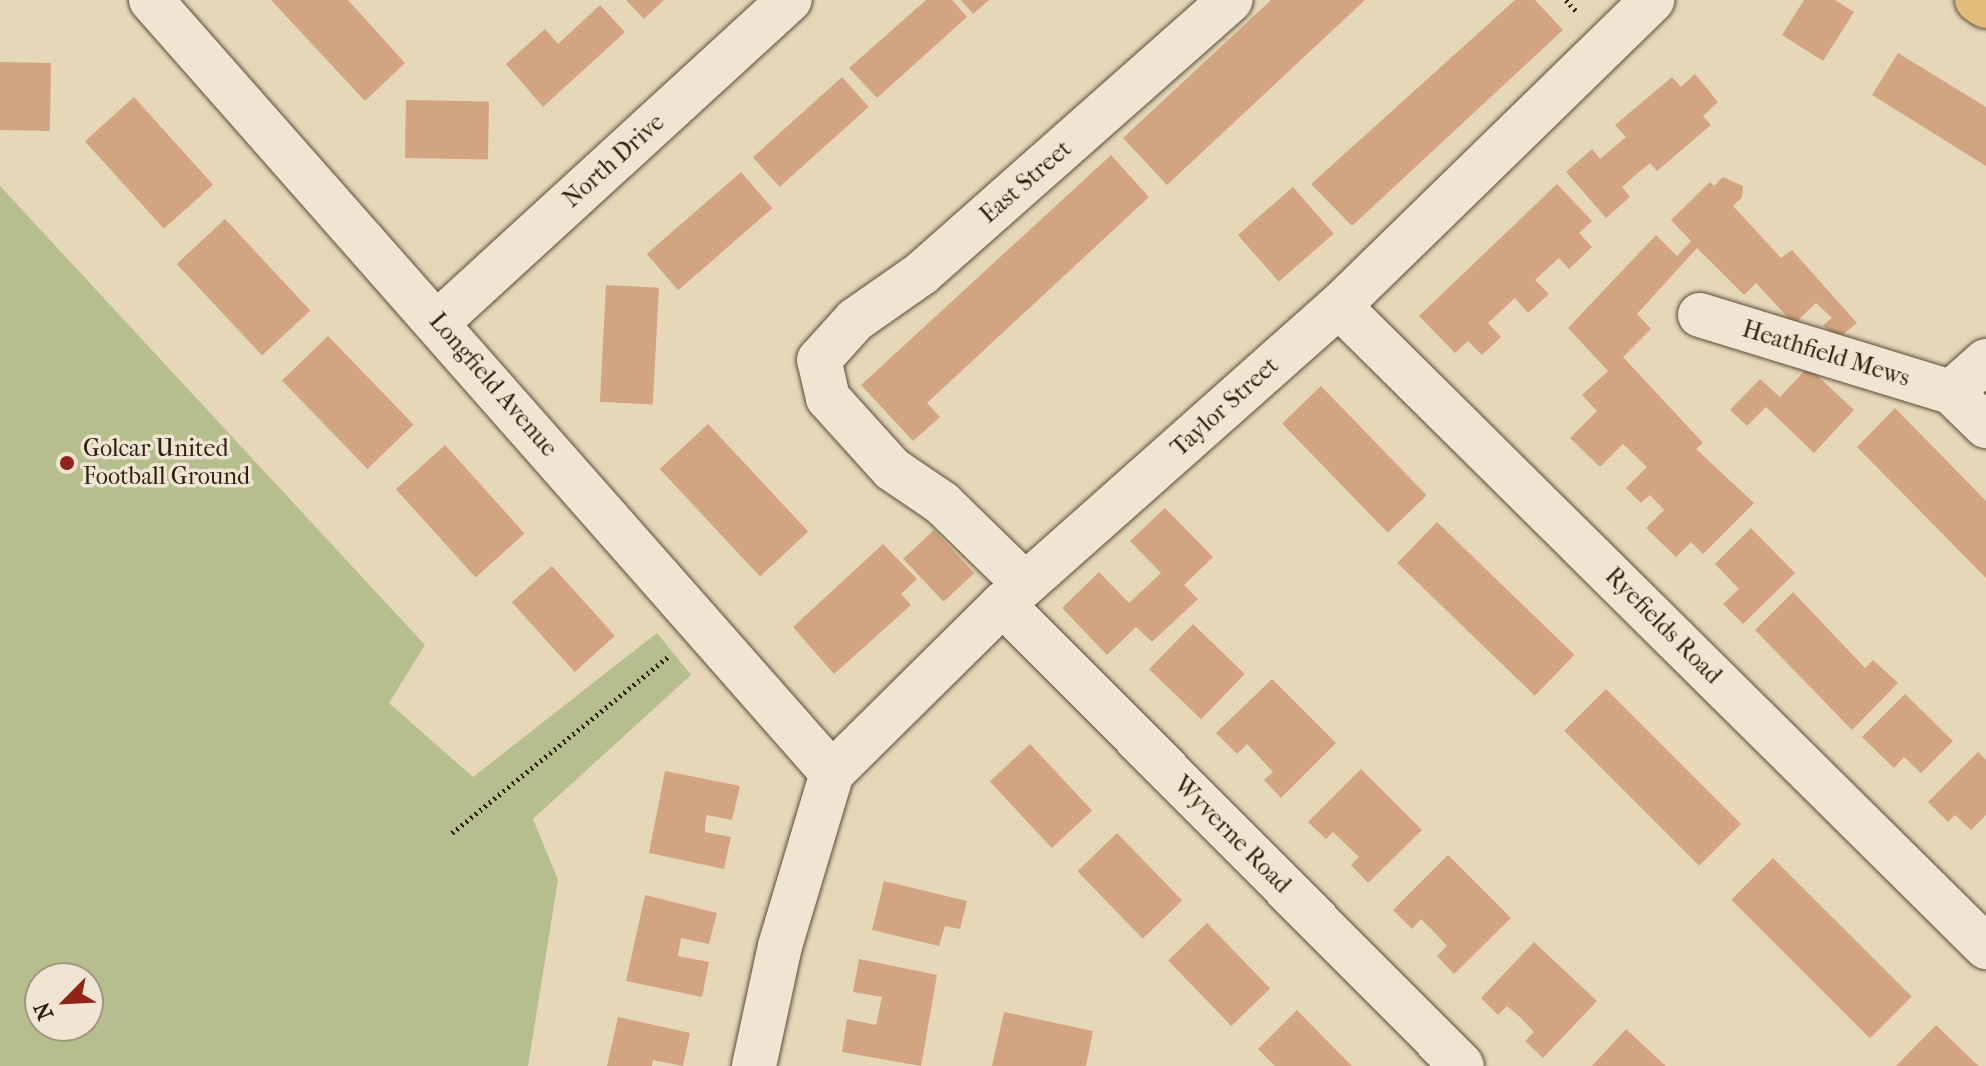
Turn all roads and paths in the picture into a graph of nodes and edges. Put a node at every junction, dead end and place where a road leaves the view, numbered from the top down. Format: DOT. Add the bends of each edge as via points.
graph roads {
  1 [pos="151,0"];
  2 [pos="790,0"];
  3 [pos="1231,0"];
  4 [pos="1653,0"];
  5 [pos="1977,0"];
  6 [pos="1986,6"];
  7 [pos="1339,306"];
  8 [pos="1700,315"];
  9 [pos="438,322"];
  10 [pos="1986,361"];
  11 [pos="1951,392"];
  12 [pos="1986,426"];
  13 [pos="892,469"];
  14 [pos="1014,594"];
  15 [pos="704,627"];
  16 [pos="832,773"];
  17 [pos="452,833"];
  18 [pos="1986,947"];
  19 [pos="754,1066"];
  20 [pos="1462,1066"];
  1 -- 9 [label="street, Longfield Avenue"];
  2 -- 9 [label="street, North Drive"];
  3 -- 13 [label="street, East Street" via="922,273 855,320 819,360 828,398"];
  4 -- 7 [label="street, Taylor Street"];
  5 -- 6 [label="main road"];
  7 -- 14 [label="street, Taylor Street"];
  7 -- 18 [label="street, Ryefields Road"];
  8 -- 11 [label="street, Heathfield Mews"];
  9 -- 15 [label="street, Longfield Avenue"];
  10 -- 11 [label="street"];
  11 -- 12 [label="street"];
  13 -- 14 [label="street, Wyverne Road" via="942,503"];
  14 -- 16 [label="street, Taylor Street"];
  14 -- 20 [label="street, Wyverne Road"];
  15 -- 16 [label="street, Longfield Avenue"];
  15 -- 17 [label="path"];
  16 -- 19 [label="street, Taylor Street" via="814,822"];
}
